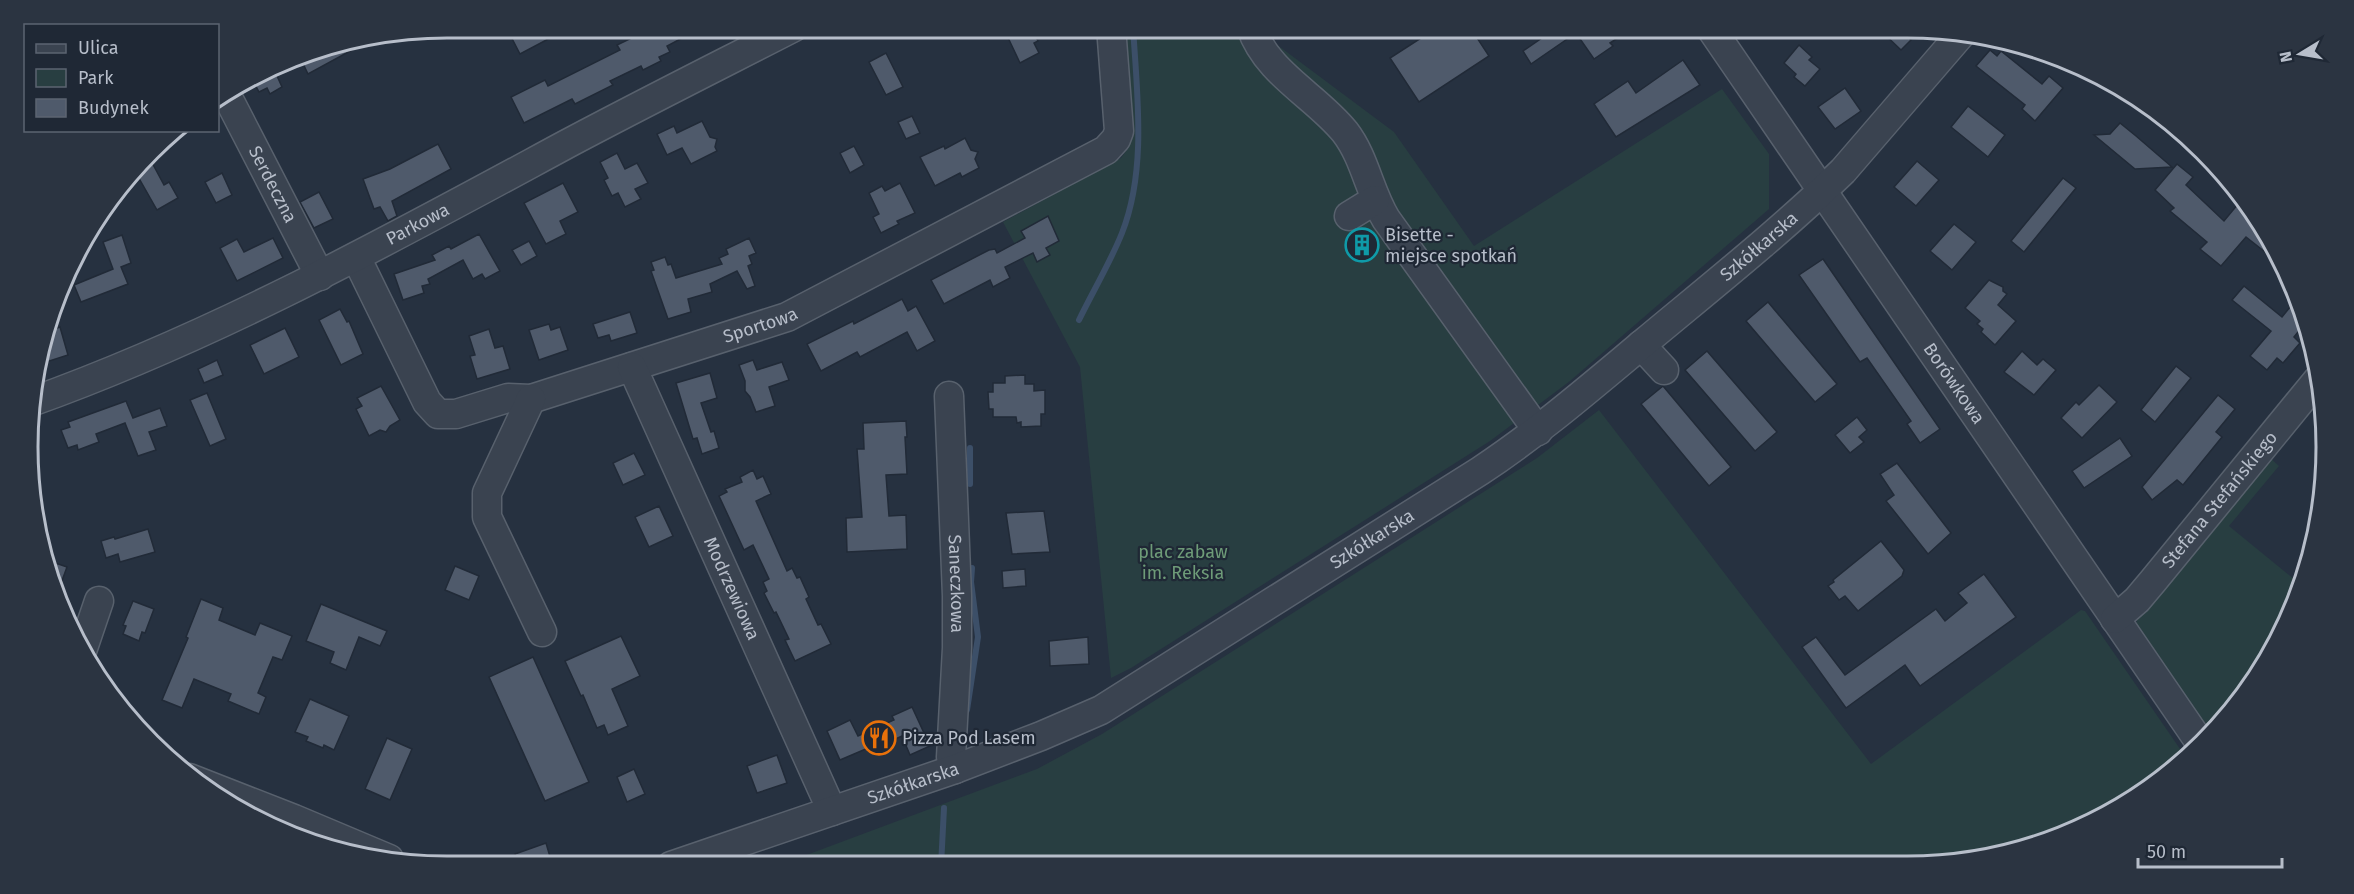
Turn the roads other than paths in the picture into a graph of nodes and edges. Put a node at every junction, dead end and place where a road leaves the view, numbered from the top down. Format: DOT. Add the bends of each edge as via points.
graph roads {
  1 [pos="773,38"];
  2 [pos="1112,38"];
  3 [pos="1256,38"];
  4 [pos="1718,38"];
  5 [pos="1955,40"];
  6 [pos="229,100"];
  7 [pos="1822,191"];
  8 [pos="1375,200"];
  9 [pos="1349,216"];
  10 [pos="356,257"];
  11 [pos="320,276"];
  12 [pos="1641,345"];
  13 [pos="632,367"];
  14 [pos="1664,370"];
  15 [pos="2312,387"];
  16 [pos="949,396"];
  17 [pos="41,398"];
  18 [pos="531,399"];
  19 [pos="1538,431"];
  20 [pos="99,601"];
  21 [pos="2115,619"];
  22 [pos="542,632"];
  23 [pos="86,640"];
  24 [pos="2197,737"];
  25 [pos="955,769"];
  26 [pos="229,794"];
  27 [pos="832,811"];
  28 [pos="363,848"];
  29 [pos="700,856"];
  1 -- 10 [label="street, Parkowa"];
  2 -- 13 [label="street, Sportowa" via="1119,125 1116,139 1106,150 787,317"];
  3 -- 8 [label="street" via="1270,62 1345,133 1361,158"];
  4 -- 7 [label="street, Borówkowa"];
  5 -- 7 [label="street, Szkółkarska"];
  6 -- 11 [label="street, Serdeczna"];
  7 -- 12 [label="street, Szkółkarska"];
  7 -- 21 [label="street, Borówkowa"];
  8 -- 9 [label="street"];
  8 -- 19 [label="street"];
  10 -- 11 [label="street, Parkowa"];
  10 -- 18 [label="street, Sportowa" via="427,402 438,414 456,414 508,398"];
  11 -- 17 [label="street, Parkowa" via="179,343"];
  12 -- 14 [label="street"];
  12 -- 19 [label="street, Szkółkarska"];
  13 -- 18 [label="street, Sportowa"];
  13 -- 27 [label="street, Modrzewiowa"];
  15 -- 21 [label="street, Stefana Stefańskiego" via="2137,600"];
  16 -- 25 [label="street, Saneczkowa" via="957,596 951,757"];
  18 -- 22 [label="street" via="488,493 487,518"];
  19 -- 25 [label="street, Szkółkarska" via="1122,698 1072,723"];
  20 -- 23 [label="street"];
  21 -- 24 [label="street, Borówkowa"];
  25 -- 27 [label="street, Szkółkarska"];
  26 -- 28 [label="street"];
  27 -- 29 [label="street, Szkółkarska"];
}
